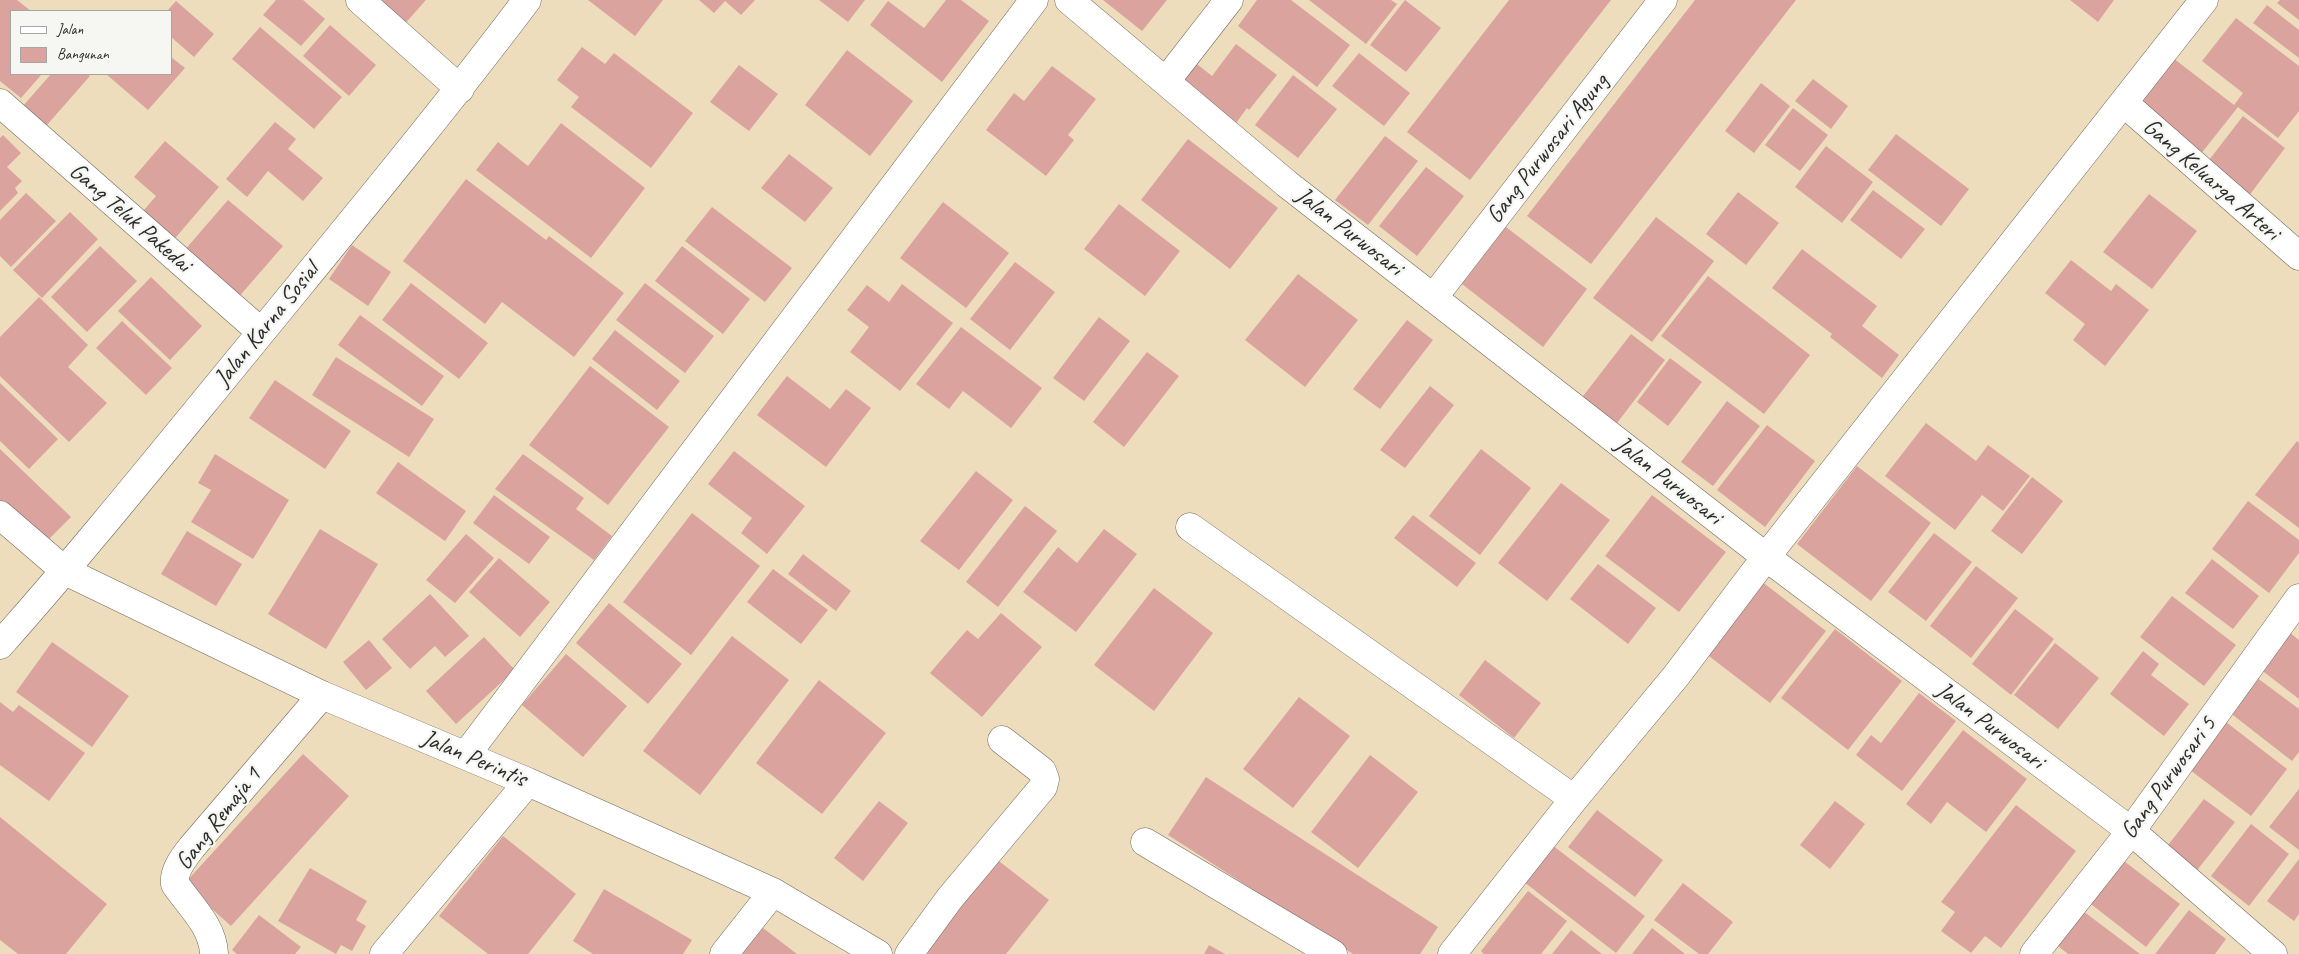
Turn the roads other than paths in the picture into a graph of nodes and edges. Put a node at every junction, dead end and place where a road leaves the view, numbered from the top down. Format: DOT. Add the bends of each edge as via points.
graph roads {
  1 [pos="360,0"];
  2 [pos="527,0"];
  3 [pos="1034,0"];
  4 [pos="1069,0"];
  5 [pos="1229,0"];
  6 [pos="1662,0"];
  7 [pos="2204,0"];
  8 [pos="1166,81"];
  9 [pos="460,89"];
  10 [pos="0,103"];
  11 [pos="2124,103"];
  12 [pos="2299,256"];
  13 [pos="1433,298"];
  14 [pos="261,332"];
  15 [pos="0,515"];
  16 [pos="1190,527"];
  17 [pos="1766,558"];
  18 [pos="65,571"];
  19 [pos="2299,598"];
  20 [pos="0,645"];
  21 [pos="322,694"];
  22 [pos="1002,740"];
  23 [pos="466,755"];
  24 [pos="528,782"];
  25 [pos="1574,799"];
  26 [pos="2131,832"];
  27 [pos="1145,842"];
  28 [pos="773,892"];
  29 [pos="1457,952"];
  30 [pos="214,954"];
  31 [pos="384,954"];
  32 [pos="724,954"];
  33 [pos="878,954"];
  34 [pos="909,954"];
  35 [pos="1333,954"];
  36 [pos="2034,954"];
  37 [pos="2273,954"];
  1 -- 9 [label="street"];
  2 -- 9 [label="street, Jalan Karna Sosial"];
  3 -- 23 [label="street"];
  4 -- 8 [label="street, Jalan Purwosari"];
  5 -- 8 [label="street"];
  6 -- 13 [label="street, Gang Purwosari Agung"];
  7 -- 11 [label="street"];
  8 -- 13 [label="street, Jalan Purwosari" via="1287,184"];
  9 -- 14 [label="street, Jalan Karna Sosial"];
  10 -- 14 [label="street, Gang Teluk Pakedai"];
  11 -- 12 [label="street, Gang Keluarga Arteri"];
  11 -- 17 [label="street"];
  13 -- 17 [label="street, Jalan Purwosari"];
  14 -- 18 [label="street, Jalan Karna Sosial"];
  15 -- 18 [label="street, Jalan Perintis"];
  16 -- 25 [label="street"];
  17 -- 25 [label="street" via="1676,676"];
  17 -- 26 [label="street, Jalan Purwosari"];
  18 -- 20 [label="street, Jalan Karna Sosial"];
  18 -- 21 [label="street, Jalan Perintis"];
  19 -- 26 [label="street, Gang Purwosari 5"];
  21 -- 23 [label="street, Jalan Perintis"];
  21 -- 30 [label="street, Gang Remaja 1" via="180,863 175,884 206,926 214,943"];
  22 -- 34 [label="street" via="1042,771 1043,786 950,898"];
  23 -- 24 [label="street, Jalan Perintis"];
  24 -- 28 [label="street, Jalan Perintis"];
  24 -- 31 [label="street"];
  25 -- 29 [label="street"];
  26 -- 36 [label="street, Gang Purwosari 5"];
  26 -- 37 [label="street, Jalan Purwosari"];
  27 -- 35 [label="street"];
  28 -- 32 [label="street"];
  28 -- 33 [label="street, Jalan Perintis"];
}
